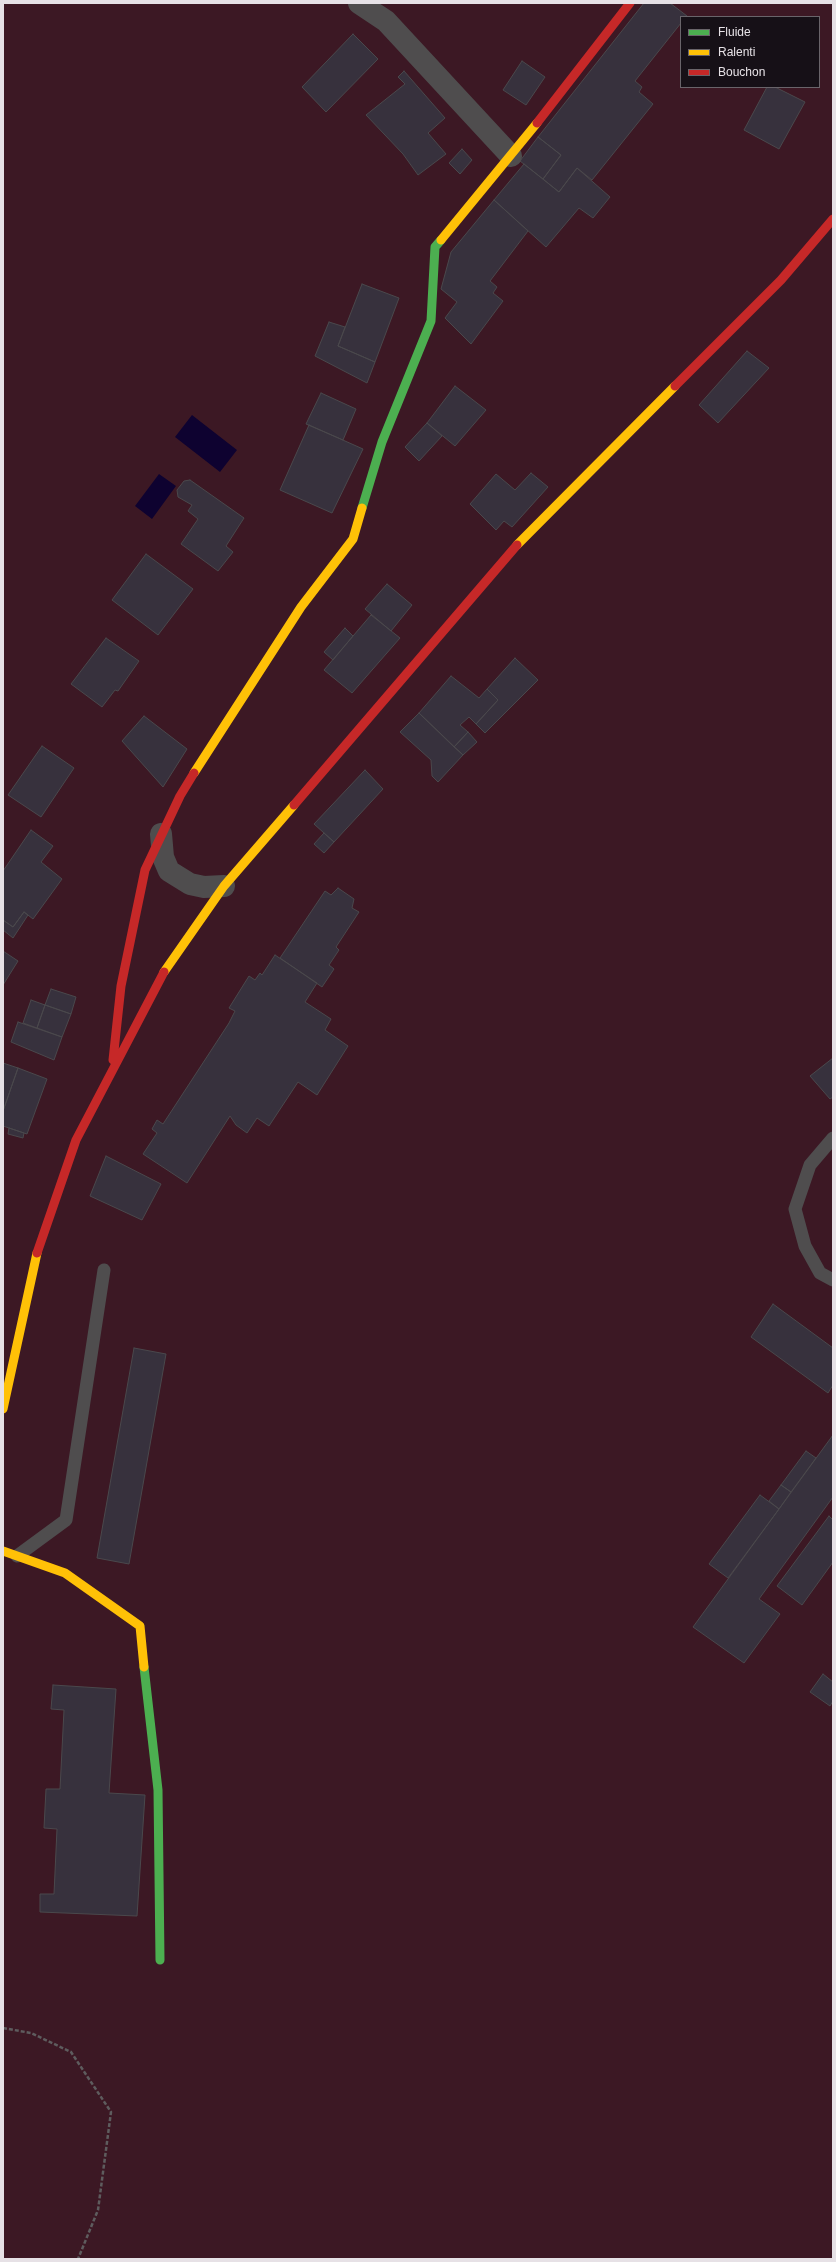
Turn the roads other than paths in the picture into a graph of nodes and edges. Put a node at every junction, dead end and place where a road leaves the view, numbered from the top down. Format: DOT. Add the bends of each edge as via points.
graph roads {
  1 [pos="359,3"];
  2 [pos="630,3"];
  3 [pos="511,156"];
  4 [pos="833,219"];
  5 [pos="161,834"];
  6 [pos="224,886"];
  7 [pos="111,1075"];
  8 [pos="833,1138"];
  9 [pos="104,1270"];
  10 [pos="833,1280"];
  11 [pos="3,1409"];
  12 [pos="3,1551"];
  13 [pos="17,1556"];
  14 [pos="160,1960"];
  1 -- 3 [label="street" via="386,21"];
  2 -- 3 [label="street"];
  3 -- 5 [label="street" via="435,247 431,321 382,442 353,539 292,621 180,796"];
  4 -- 6 [label="street" via="781,280 514,548"];
  5 -- 6 [label="street" via="163,857 169,871 190,884 204,887"];
  5 -- 7 [label="street" via="145,870 121,986"];
  6 -- 7 [label="street" via="159,978"];
  7 -- 11 [label="street" via="76,1140 39,1245"];
  8 -- 10 [label="lane" via="810,1165 795,1209 805,1246 820,1273"];
  9 -- 13 [label="lane" via="66,1520"];
  12 -- 13 [label="street"];
  13 -- 14 [label="street" via="65,1572 140,1626 158,1790"];
}
